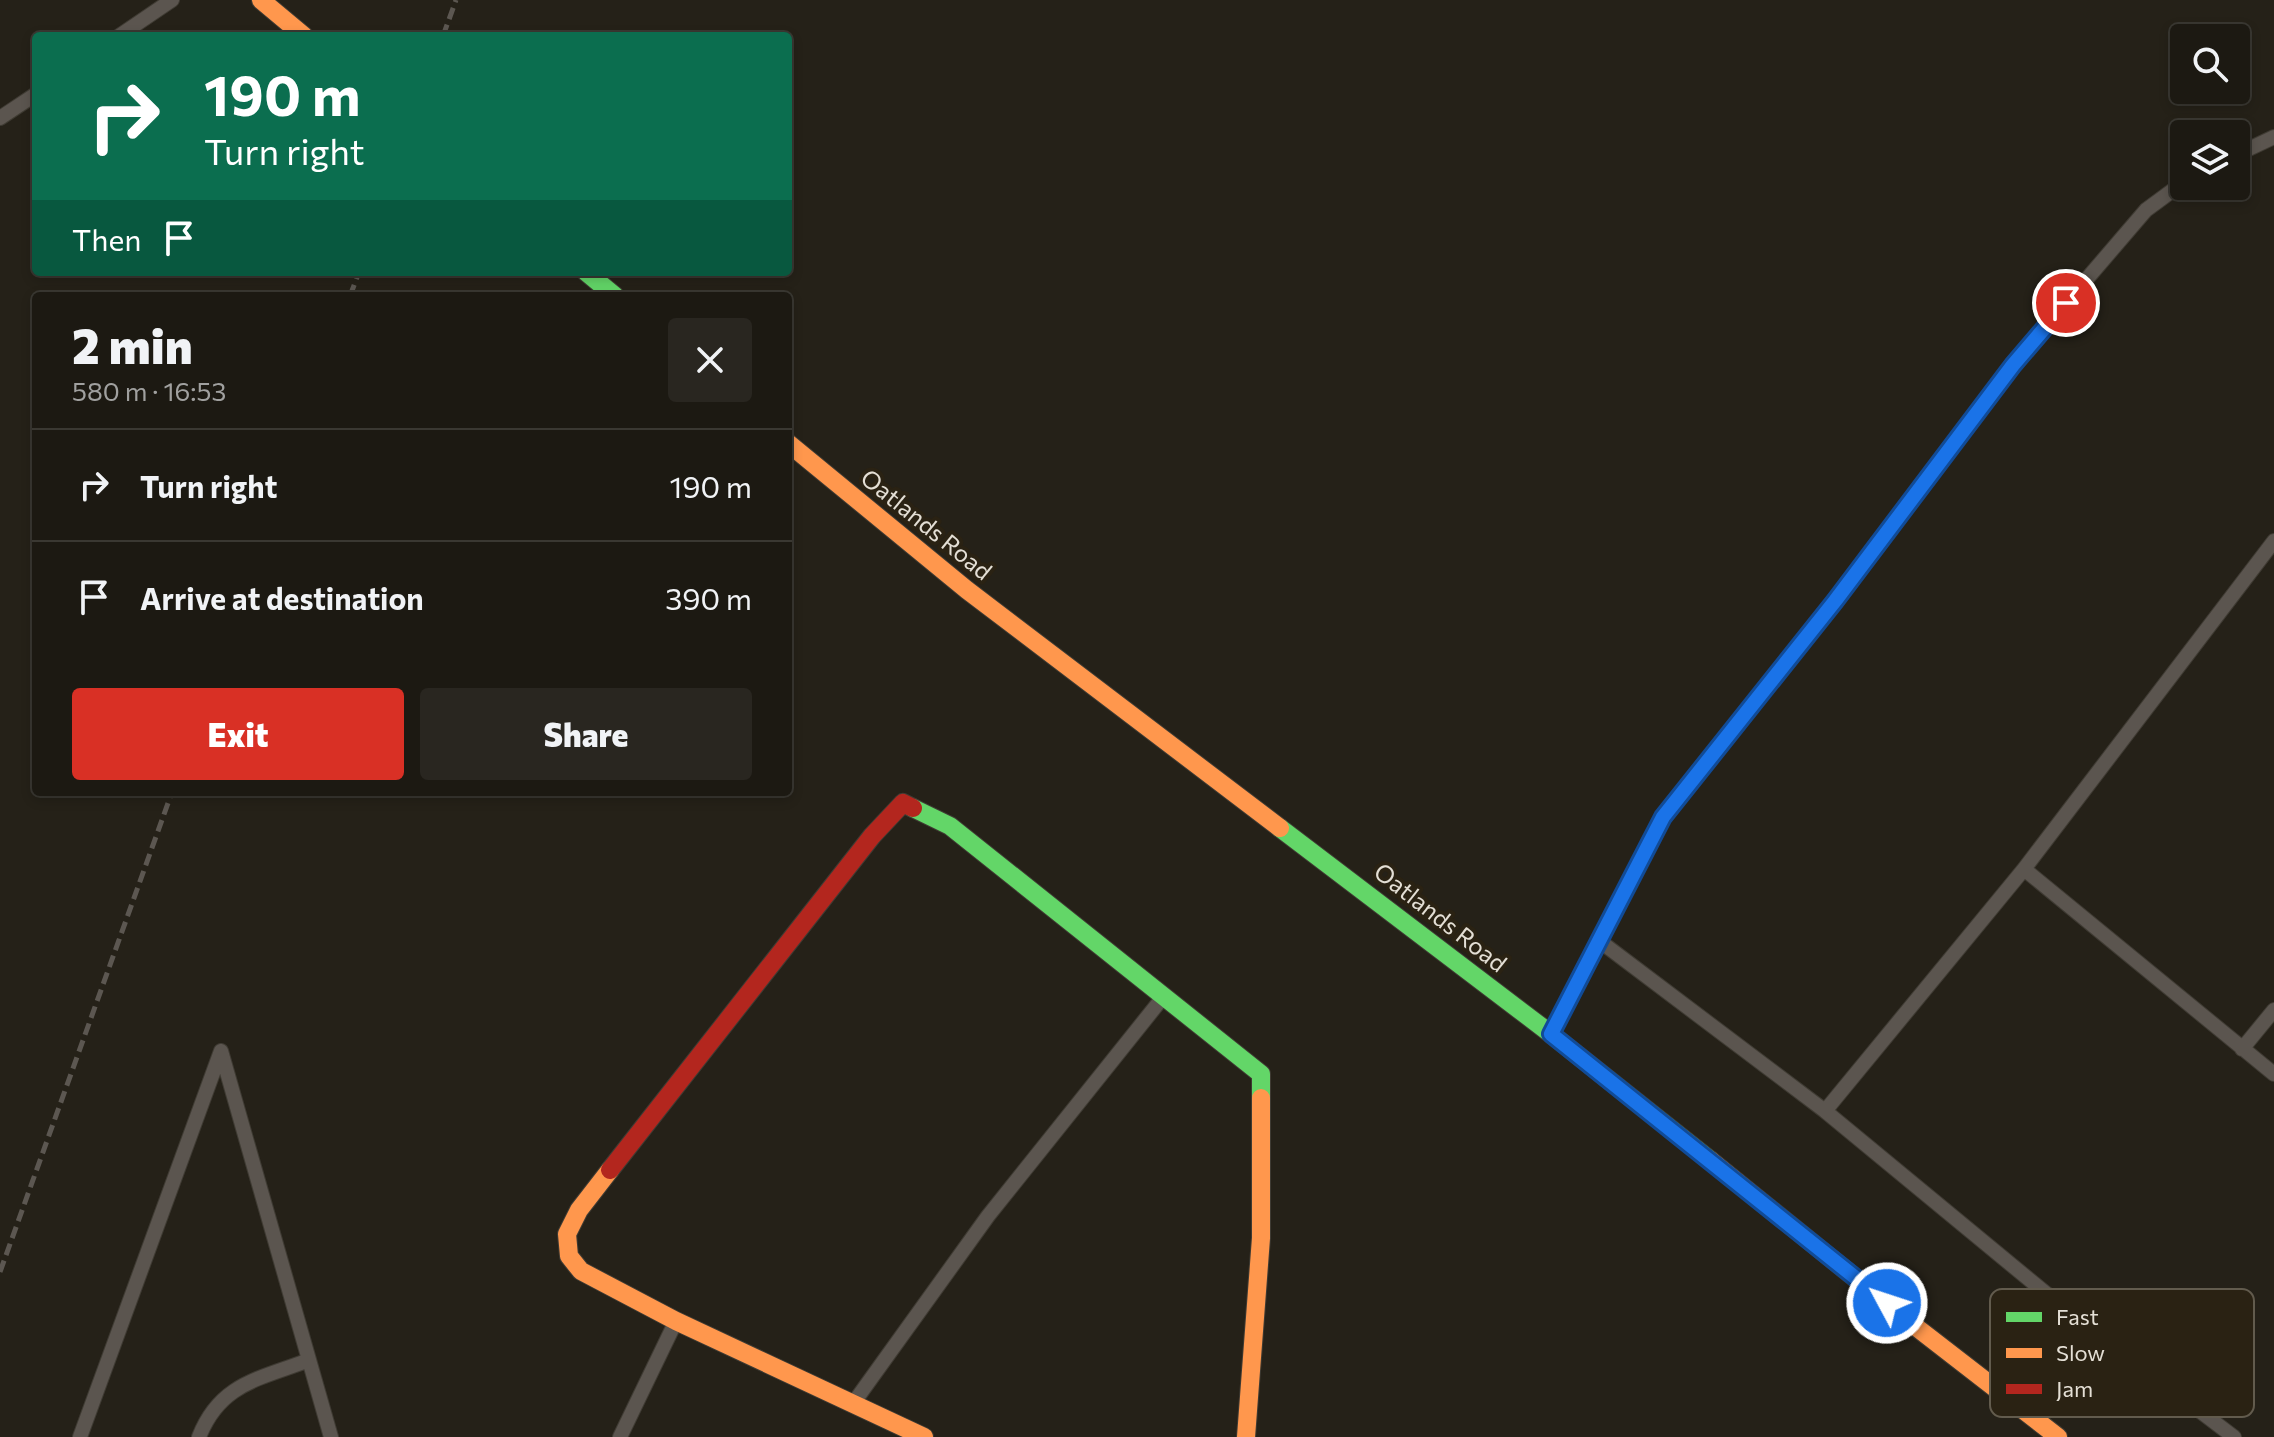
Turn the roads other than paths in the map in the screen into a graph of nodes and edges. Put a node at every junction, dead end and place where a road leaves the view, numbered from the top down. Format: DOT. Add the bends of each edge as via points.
graph roads {
  1 [pos="172,0"];
  2 [pos="261,0"];
  3 [pos="125,32"];
  4 [pos="299,32"];
  5 [pos="32,97"];
  6 [pos="0,118"];
  7 [pos="2274,137"];
  8 [pos="2250,148"];
  9 [pos="2170,192"];
  10 [pos="591,276"];
  11 [pos="610,292"];
  12 [pos="792,446"];
  13 [pos="2274,541"];
  14 [pos="2024,869"];
  15 [pos="1601,942"];
  16 [pos="1164,996"];
  17 [pos="2274,1010"];
  18 [pos="1551,1034"];
  19 [pos="2242,1049"];
  20 [pos="2274,1074"];
  21 [pos="1825,1111"];
  22 [pos="2041,1289"];
  23 [pos="676,1321"];
  24 [pos="309,1360"];
  25 [pos="1990,1384"];
  26 [pos="852,1405"];
  27 [pos="2032,1417"];
  28 [pos="2208,1417"];
  29 [pos="80,1437"];
  30 [pos="199,1437"];
  31 [pos="331,1437"];
  32 [pos="620,1437"];
  33 [pos="924,1437"];
  34 [pos="1246,1437"];
  35 [pos="2058,1437"];
  36 [pos="2234,1437"];
  1 -- 3 [label="street"];
  2 -- 4 [label="street"];
  5 -- 6 [label="street"];
  7 -- 8 [label="street"];
  9 -- 15 [label="street" via="2146,210 2013,365 1663,817"];
  10 -- 11 [label="street"];
  12 -- 18 [label="street, Oatlands Road" via="967,590"];
  13 -- 14 [label="street"];
  14 -- 19 [label="street"];
  14 -- 21 [label="street"];
  15 -- 18 [label="street"];
  15 -- 21 [label="street"];
  16 -- 23 [label="street" via="950,826 903,803 571,1224 565,1250 570,1261"];
  16 -- 26 [label="street" via="988,1216"];
  16 -- 34 [label="street" via="1261,1074 1261,1238"];
  17 -- 19 [label="street"];
  18 -- 25 [label="street, Oatlands Road"];
  19 -- 20 [label="street"];
  21 -- 22 [label="street"];
  23 -- 26 [label="street"];
  23 -- 32 [label="street"];
  24 -- 29 [label="street" via="221,1051"];
  24 -- 30 [label="street" via="232,1391 217,1403"];
  24 -- 31 [label="street"];
  26 -- 33 [label="street"];
  27 -- 35 [label="street, Oatlands Road"];
  28 -- 36 [label="street"];
}
